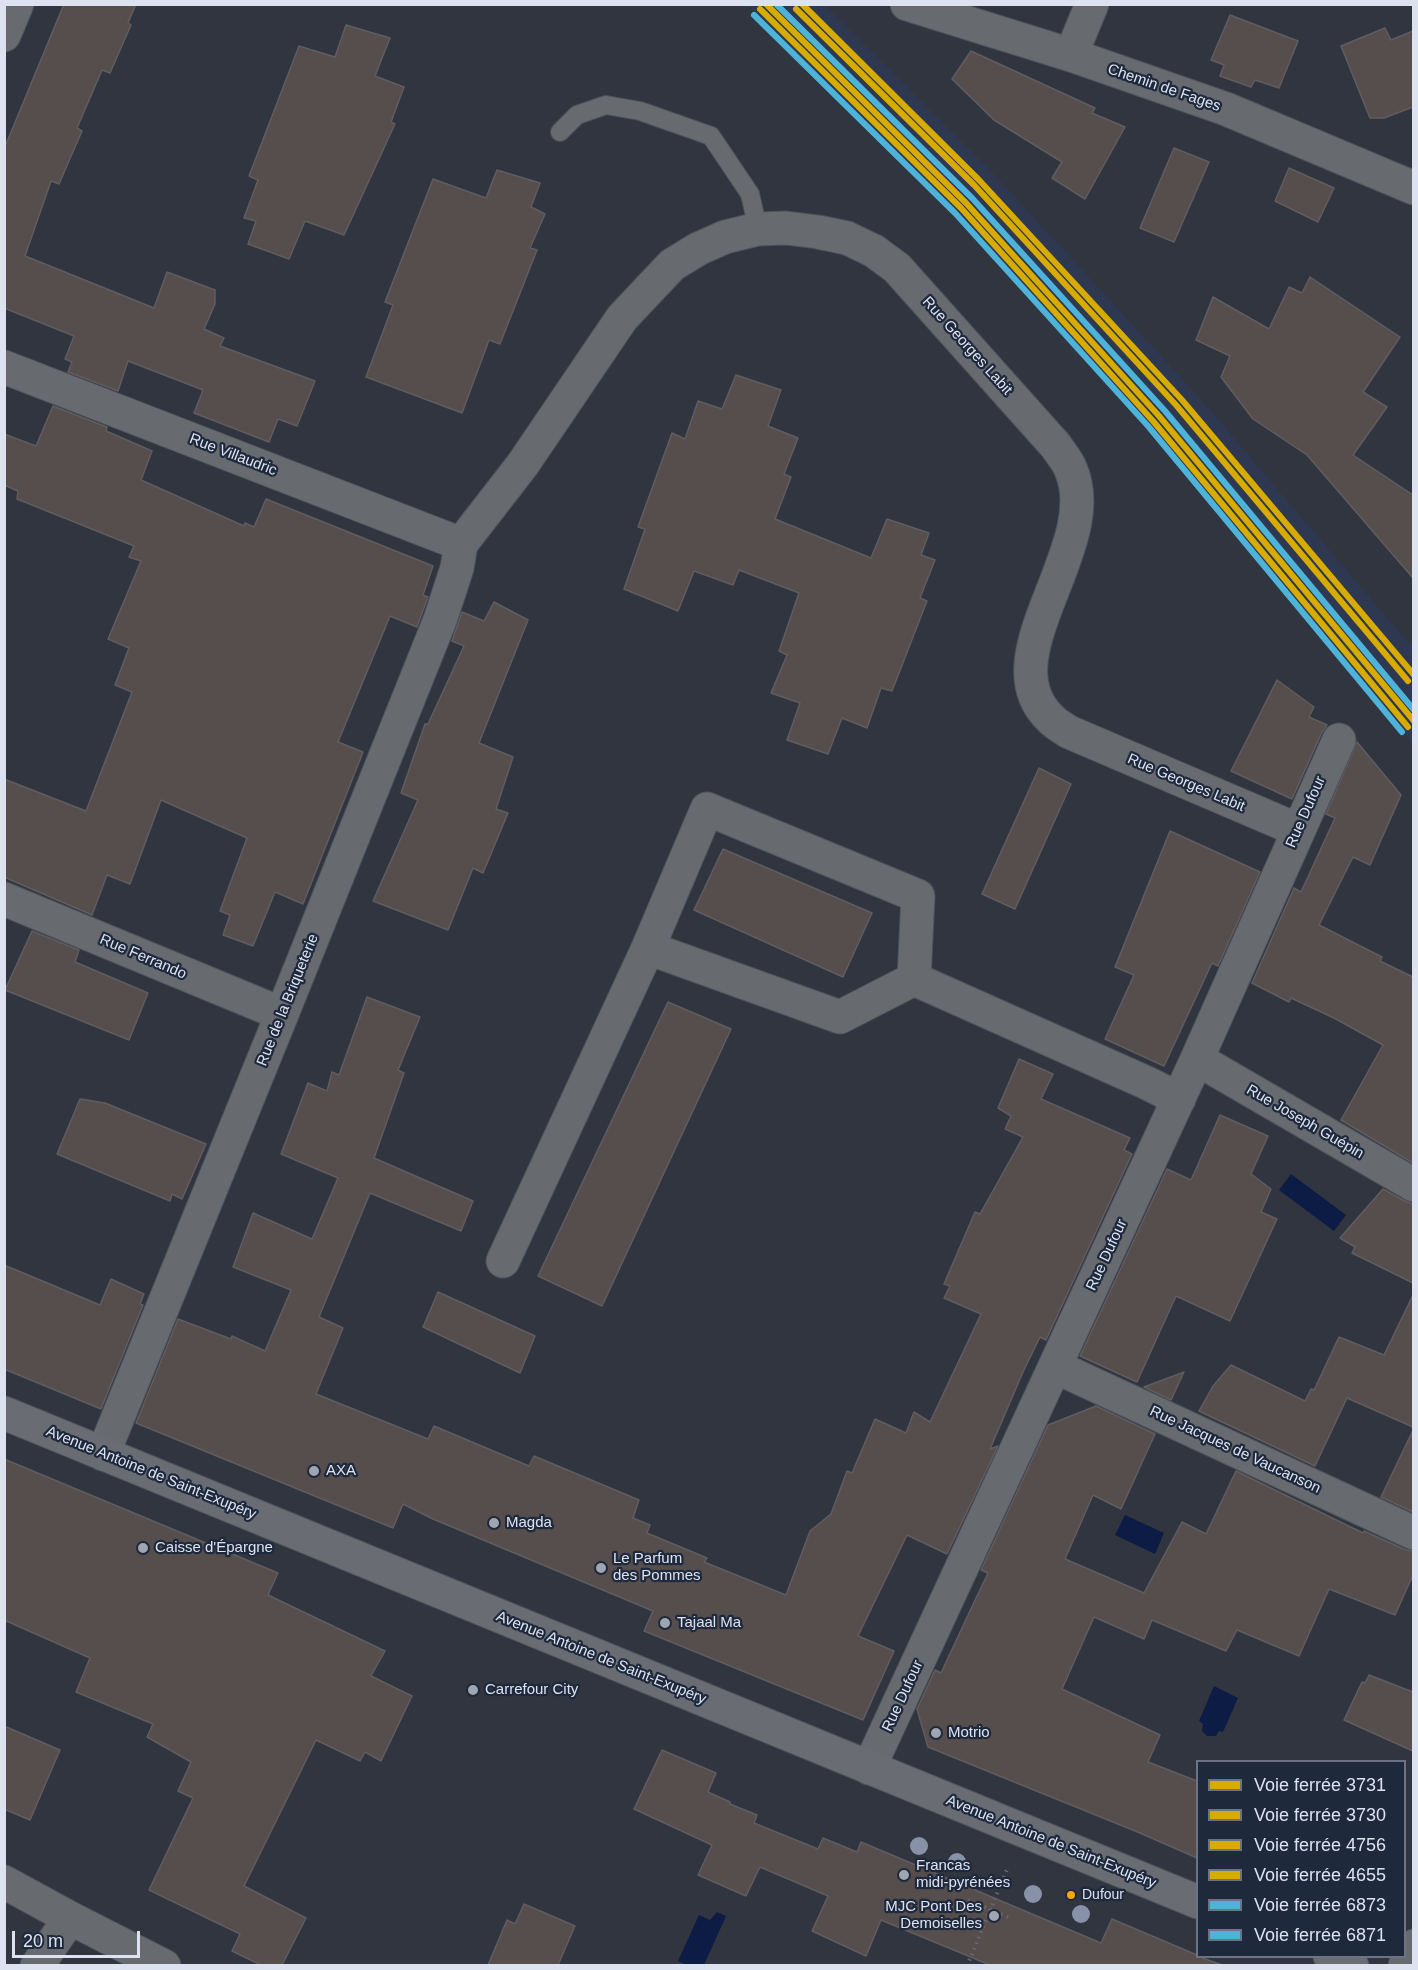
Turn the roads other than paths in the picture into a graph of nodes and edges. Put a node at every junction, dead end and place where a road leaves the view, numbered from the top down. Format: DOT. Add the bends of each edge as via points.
graph roads {
  1 [pos="17,4"];
  2 [pos="907,4"];
  3 [pos="1092,4"];
  4 [pos="4,35"];
  5 [pos="1071,56"];
  6 [pos="560,132"];
  7 [pos="1413,188"];
  8 [pos="758,229"];
  9 [pos="4,367"];
  10 [pos="461,544"];
  11 [pos="1339,740"];
  12 [pos="1298,830"];
  13 [pos="4,899"];
  14 [pos="648,948"];
  15 [pos="914,979"];
  16 [pos="282,1014"];
  17 [pos="1197,1059"];
  18 [pos="1179,1099"];
  19 [pos="1413,1185"];
  20 [pos="503,1261"];
  21 [pos="1056,1367"];
  22 [pos="4,1413"];
  23 [pos="104,1454"];
  24 [pos="1413,1533"];
  25 [pos="869,1768"];
  26 [pos="4,1882"];
  27 [pos="1196,1902"];
  28 [pos="69,1918"];
  29 [pos="1413,1946"];
  30 [pos="1335,1958"];
  31 [pos="37,1965"];
  32 [pos="164,1965"];
  33 [pos="1352,1965"];
  34 [pos="1405,1965"];
  1 -- 4 [label="street"];
  2 -- 5 [label="street, Chemin de Fages"];
  3 -- 5 [label="street"];
  5 -- 7 [label="street, Chemin de Fages" via="1226,109"];
  6 -- 8 [label="lane" via="577,115 606,105 640,111 711,136 750,194"];
  8 -- 10 [label="street, Rue Georges Labit" via="725,237 672,265 622,318 523,464"];
  8 -- 12 [label="street, Rue Georges Labit" via="786,228 848,238 897,268 1056,446 1071,470 1076,517 1070,545 1032,649 1030,667 1037,699 1049,718 1069,732"];
  9 -- 10 [label="street, Rue Villaudric"];
  10 -- 16 [label="street, Rue de la Briqueterie" via="440,620"];
  11 -- 12 [label="street, Rue Dufour"];
  12 -- 17 [label="street, Rue Dufour"];
  13 -- 16 [label="street, Rue Ferrando"];
  14 -- 15 [label="street" via="840,1017"];
  14 -- 15 [label="street" via="707,808 918,896"];
  14 -- 20 [label="street"];
  15 -- 18 [label="street"];
  16 -- 23 [label="street, Rue de la Briqueterie"];
  17 -- 18 [label="street, Rue Dufour"];
  17 -- 19 [label="street, Rue Joseph Guépin"];
  18 -- 21 [label="street, Rue Dufour"];
  21 -- 24 [label="street, Rue Jacques de Vaucanson"];
  21 -- 25 [label="street, Rue Dufour"];
  22 -- 23 [label="main road, Avenue Antoine de Saint-Exupéry"];
  23 -- 25 [label="main road, Avenue Antoine de Saint-Exupéry"];
  25 -- 27 [label="main road, Avenue Antoine de Saint-Exupéry"];
  26 -- 28 [label="street"];
  28 -- 31 [label="street"];
  28 -- 32 [label="street"];
  29 -- 34 [label="street"];
  30 -- 33 [label="main road"];
}
